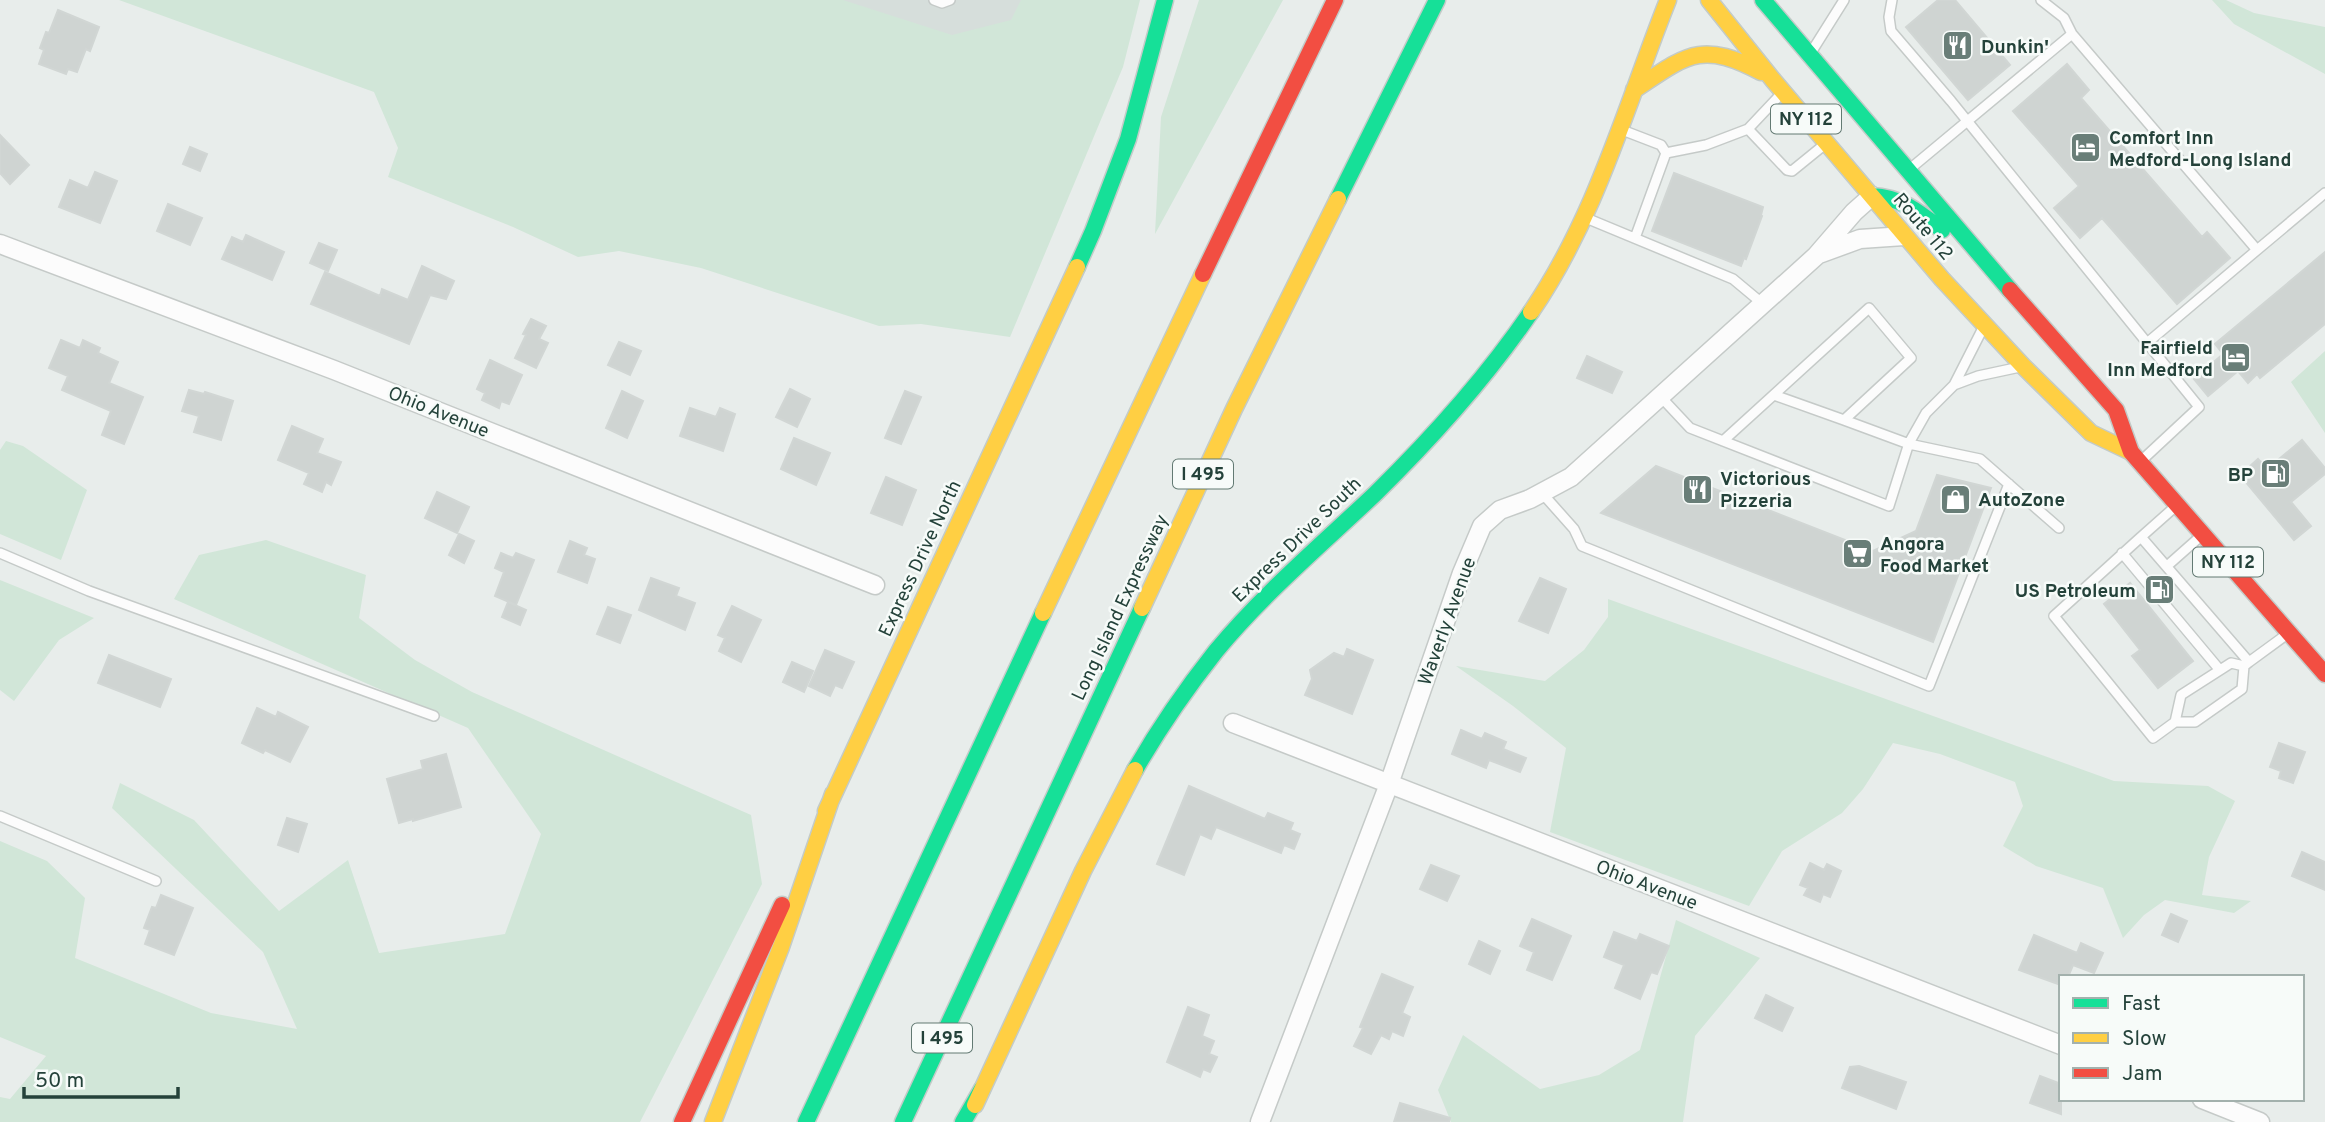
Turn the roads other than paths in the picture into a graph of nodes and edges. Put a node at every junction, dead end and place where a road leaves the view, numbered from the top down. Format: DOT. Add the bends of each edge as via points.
graph roads {
  1 [pos="933,0"];
  2 [pos="950,0"];
  3 [pos="1165,0"];
  4 [pos="1335,0"];
  5 [pos="1437,0"];
  6 [pos="1668,0"];
  7 [pos="1709,0"];
  8 [pos="1763,0"];
  9 [pos="1844,0"];
  10 [pos="1892,0"];
  11 [pos="2041,0"];
  12 [pos="2072,34"];
  13 [pos="1810,55"];
  14 [pos="1778,86"];
  15 [pos="1634,90"];
  16 [pos="1968,122"];
  17 [pos="1619,129"];
  18 [pos="1748,129"];
  19 [pos="1826,143"];
  20 [pos="1666,153"];
  21 [pos="1907,171"];
  22 [pos="2325,193"];
  23 [pos="1872,196"];
  24 [pos="1584,217"];
  25 [pos="1904,236"];
  26 [pos="1635,238"];
  27 [pos="0,244"];
  28 [pos="2257,250"];
  29 [pos="1816,256"];
  30 [pos="1990,268"];
  31 [pos="1763,304"];
  32 [pos="1985,324"];
  33 [pos="2147,343"];
  34 [pos="2023,366"];
  35 [pos="1954,385"];
  36 [pos="1773,395"];
  37 [pos="1660,396"];
  38 [pos="1844,420"];
  39 [pos="1723,441"];
  40 [pos="1909,444"];
  41 [pos="2135,457"];
  42 [pos="2009,484"];
  43 [pos="1542,493"];
  44 [pos="2177,504"];
  45 [pos="2059,528"];
  46 [pos="2204,534"];
  47 [pos="2141,537"];
  48 [pos="0,553"];
  49 [pos="2122,553"];
  50 [pos="2167,566"];
  51 [pos="875,584"];
  52 [pos="2290,632"];
  53 [pos="2246,664"];
  54 [pos="2219,669"];
  55 [pos="2325,674"];
  56 [pos="434,716"];
  57 [pos="2175,722"];
  58 [pos="1233,723"];
  59 [pos="1389,784"];
  60 [pos="833,794"];
  61 [pos="0,816"];
  62 [pos="156,881"];
  63 [pos="2059,1044"];
  64 [pos="2207,1101"];
  65 [pos="682,1122"];
  66 [pos="713,1122"];
  67 [pos="806,1122"];
  68 [pos="903,1122"];
  69 [pos="965,1122"];
  70 [pos="1260,1122"];
  71 [pos="2260,1122"];
  1 -- 2 [label="lane"];
  3 -- 60 [label="main road, Express Drive North" via="1128,139 1093,231"];
  4 -- 67 [label="main road"];
  5 -- 68 [label="main road, Long Island Expressway / I 495" via="1234,409"];
  6 -- 15 [label="main road, Express Drive South"];
  7 -- 14 [label="main road, Route 112 / NY 112"];
  8 -- 13 [label="main road, Route 112 / NY 112"];
  9 -- 13 [label="lane"];
  10 -- 16 [label="lane" via="1891,31"];
  11 -- 12 [label="lane" via="2064,18"];
  12 -- 16 [label="lane"];
  12 -- 28 [label="lane"];
  13 -- 21 [label="main road, Route 112 / NY 112"];
  14 -- 15 [label="main road" via="1733,57 1703,52 1681,59"];
  14 -- 18 [label="lane"];
  14 -- 19 [label="main road, Route 112 / NY 112"];
  15 -- 17 [label="main road, Express Drive South"];
  16 -- 21 [label="lane"];
  16 -- 33 [label="lane"];
  17 -- 20 [label="lane" via="1661,145"];
  17 -- 24 [label="main road, Express Drive South"];
  18 -- 19 [label="lane" via="1792,171"];
  18 -- 20 [label="lane" via="1706,145"];
  19 -- 23 [label="main road, Route 112 / NY 112"];
  20 -- 26 [label="lane"];
  21 -- 30 [label="main road, Route 112 / NY 112"];
  22 -- 28 [label="lane"];
  23 -- 25 [label="main road, Route 112 / NY 112"];
  23 -- 29 [label="street, Waverly Avenue"];
  23 -- 30 [label="main road" via="1909,204"];
  24 -- 26 [label="lane"];
  24 -- 69 [label="main road, Express Drive South" via="1540,296 1462,402 1259,602 1186,689 1125,785"];
  25 -- 29 [label="street, Waverly Avenue" via="1860,239"];
  25 -- 32 [label="main road, Route 112 / NY 112"];
  26 -- 31 [label="lane" via="1733,279"];
  27 -- 51 [label="street, Ohio Avenue" via="334,370"];
  28 -- 33 [label="lane"];
  29 -- 31 [label="street, Waverly Avenue"];
  30 -- 41 [label="main road, Route 112 / NY 112" via="2116,410"];
  31 -- 37 [label="street, Waverly Avenue"];
  32 -- 34 [label="main road, Route 112 / NY 112"];
  32 -- 35 [label="lane"];
  33 -- 41 [label="lane" via="2199,407"];
  34 -- 35 [label="lane"];
  34 -- 41 [label="main road, Route 112 / NY 112" via="2091,433"];
  35 -- 40 [label="lane" via="1926,413"];
  36 -- 38 [label="lane"];
  36 -- 38 [label="lane" via="1868,308 1911,358"];
  36 -- 39 [label="lane"];
  37 -- 39 [label="lane" via="1690,428"];
  37 -- 43 [label="street, Waverly Avenue" via="1571,477"];
  38 -- 40 [label="lane"];
  39 -- 40 [label="lane" via="1889,506"];
  40 -- 42 [label="lane" via="1980,459"];
  41 -- 44 [label="main road, Route 112 / NY 112"];
  42 -- 43 [label="lane" via="1929,686 1582,546 1574,529"];
  42 -- 45 [label="lane"];
  43 -- 59 [label="street, Waverly Avenue" via="1500,510 1482,526"];
  44 -- 46 [label="main road, Route 112 / NY 112"];
  44 -- 47 [label="lane"];
  46 -- 50 [label="lane"];
  46 -- 52 [label="main road, Route 112 / NY 112"];
  47 -- 49 [label="lane"];
  47 -- 50 [label="lane"];
  48 -- 56 [label="lane" via="89,591"];
  49 -- 54 [label="lane"];
  49 -- 57 [label="lane" via="2054,616 2153,738"];
  50 -- 53 [label="lane"];
  52 -- 53 [label="lane"];
  52 -- 55 [label="main road, Route 112 / NY 112"];
  53 -- 54 [label="lane" via="2231,663"];
  53 -- 57 [label="lane" via="2242,689 2195,722"];
  54 -- 57 [label="lane" via="2181,695"];
  58 -- 59 [label="street, Ohio Avenue"];
  59 -- 63 [label="street, Ohio Avenue"];
  59 -- 70 [label="street, Waverly Avenue"];
  60 -- 65 [label="main road, Express Drive North"];
  60 -- 66 [label="main road" via="781,947"];
  61 -- 62 [label="lane"];
  64 -- 71 [label="street"];
}
